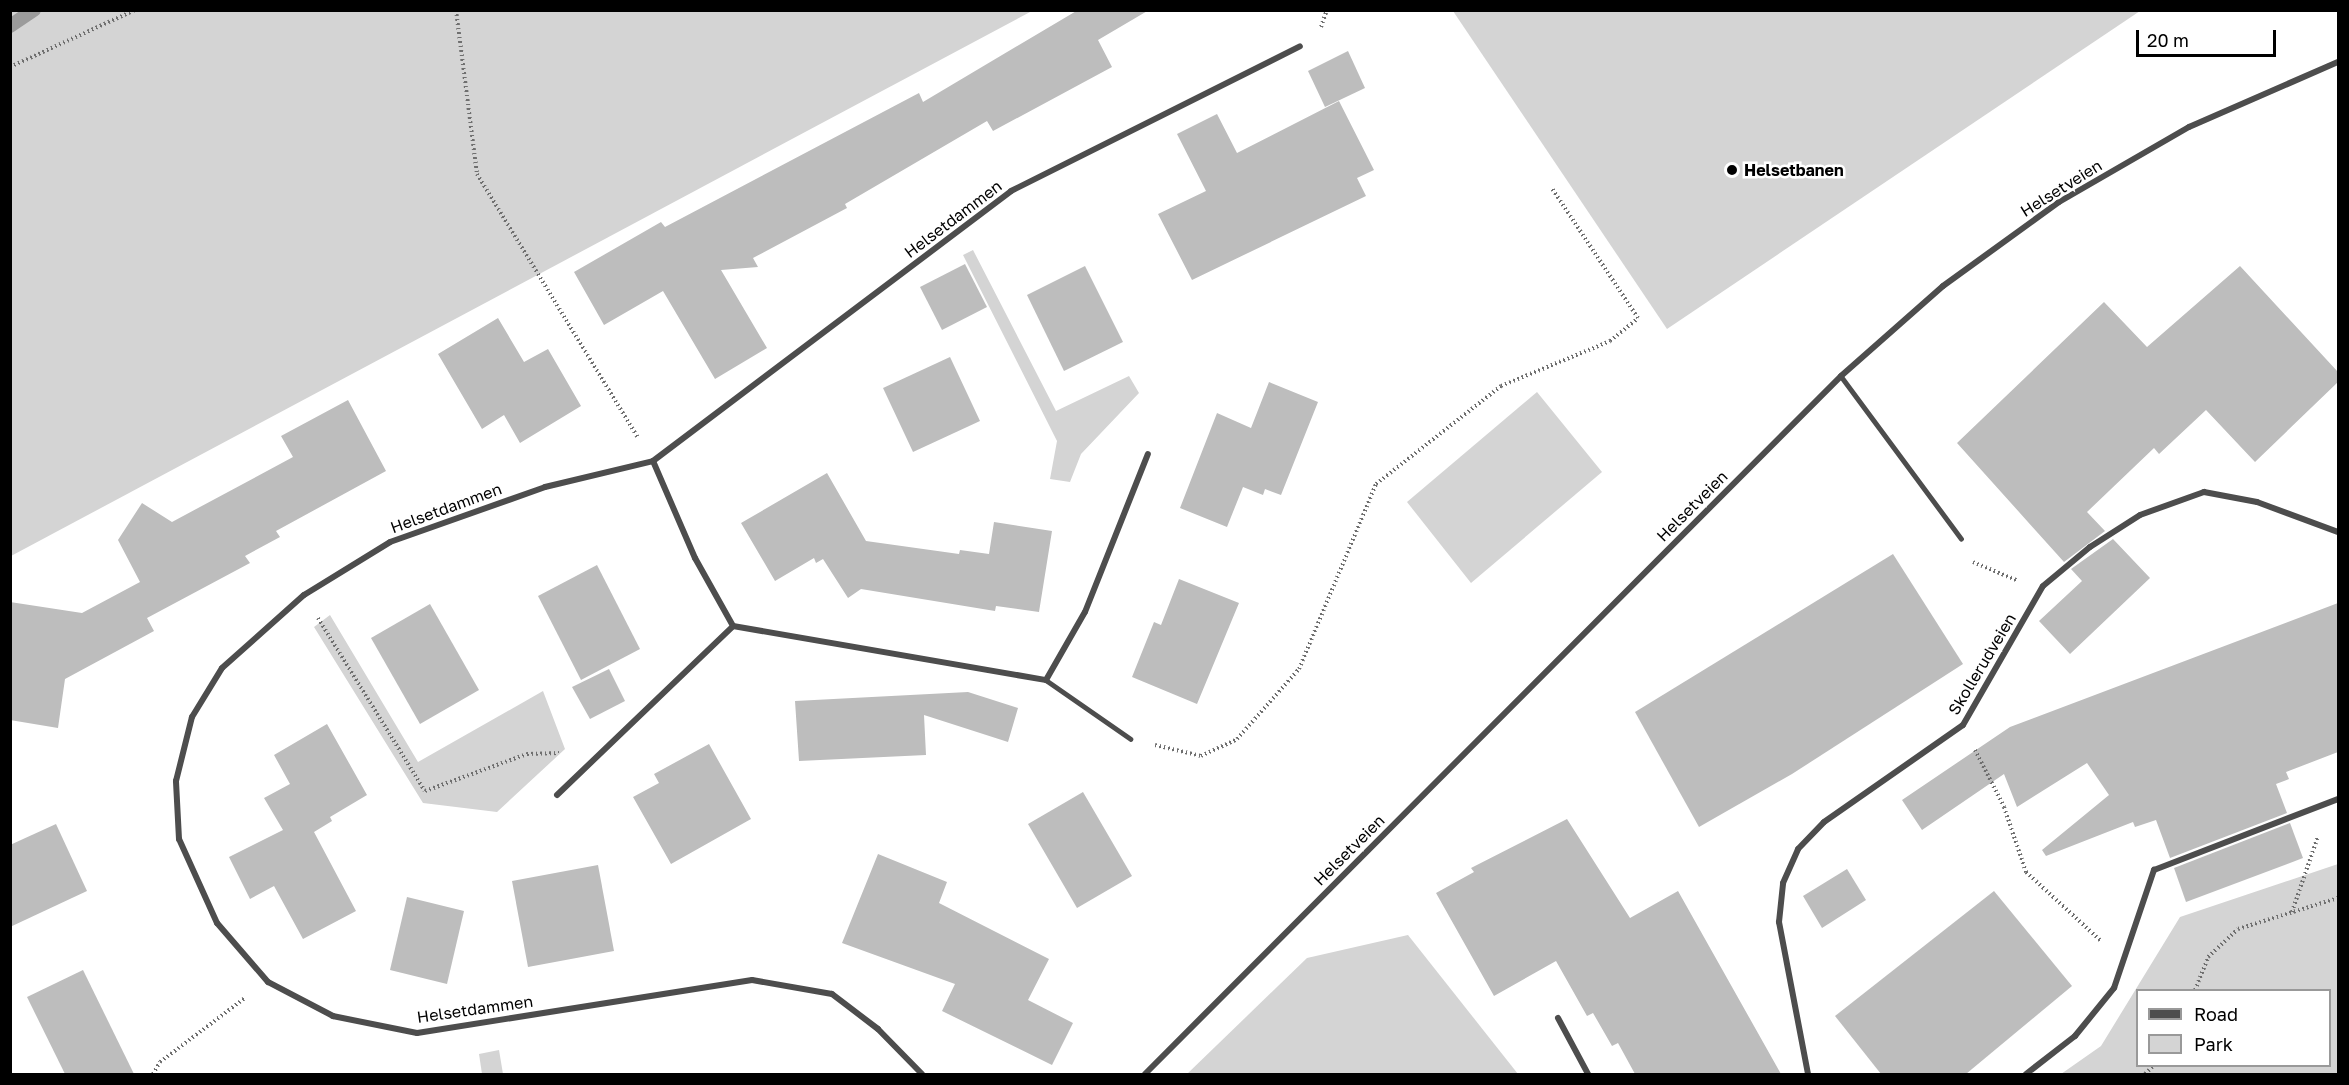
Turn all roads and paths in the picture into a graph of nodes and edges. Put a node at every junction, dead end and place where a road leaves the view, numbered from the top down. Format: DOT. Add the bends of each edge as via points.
graph roads {
  1 [pos="135,10"];
  2 [pos="456,10"];
  3 [pos="1300,46"];
  4 [pos="2338,62"];
  5 [pos="10,67"];
  6 [pos="1551,187"];
  7 [pos="1841,376"];
  8 [pos="1148,454"];
  9 [pos="652,461"];
  10 [pos="2338,532"];
  11 [pos="1961,538"];
  12 [pos="2043,586"];
  13 [pos="304,595"];
  14 [pos="733,626"];
  15 [pos="1046,680"];
  16 [pos="1963,725"];
  17 [pos="1131,739"];
  18 [pos="599,752"];
  19 [pos="557,795"];
  20 [pos="2338,799"];
  21 [pos="2330,802"];
  22 [pos="2338,898"];
  23 [pos="2292,912"];
  24 [pos="2123,961"];
  25 [pos="268,982"];
  26 [pos="2195,989"];
  27 [pos="1558,1018"];
  28 [pos="153,1074"];
  29 [pos="922,1074"];
  30 [pos="1145,1074"];
  31 [pos="1588,1074"];
  32 [pos="1808,1074"];
  33 [pos="2026,1074"];
  1 -- 5 [label="path"];
  2 -- 9 [label="path" via="477,174"];
  3 -- 9 [label="street, Helsetdammen" via="1011,191"];
  4 -- 7 [label="street, Helsetveien" via="2189,128 2059,202 1943,286"];
  6 -- 17 [label="path" via="1638,318 1611,341 1502,386 1376,484 1299,669 1237,739 1201,756"];
  7 -- 11 [label="lane"];
  7 -- 30 [label="street, Helsetveien"];
  8 -- 15 [label="street" via="1085,612"];
  9 -- 13 [label="street, Helsetdammen" via="545,487 390,542"];
  9 -- 14 [label="street" via="695,558"];
  10 -- 12 [label="street, Skollerudveien" via="2257,502 2204,492 2140,514 2090,547"];
  11 -- 12 [label="path" via="1973,562 2009,579"];
  12 -- 16 [label="street, Skollerudveien"];
  13 -- 18 [label="path" via="425,791 527,753"];
  13 -- 25 [label="street, Helsetdammen" via="222,668 192,717 176,781 179,838 217,923"];
  14 -- 15 [label="street"];
  14 -- 18 [label="street"];
  15 -- 17 [label="lane"];
  16 -- 24 [label="path" via="2004,807 2026,872"];
  16 -- 32 [label="street, Skollerudveien" via="1824,822 1798,849 1787,875 1779,922"];
  18 -- 19 [label="street"];
  20 -- 21 [label="street"];
  21 -- 23 [label="path"];
  21 -- 24 [label="street" via="2154,870"];
  22 -- 23 [label="path"];
  23 -- 26 [label="path" via="2238,929 2208,957"];
  24 -- 33 [label="street" via="2114,988 2074,1036"];
  25 -- 28 [label="path" via="160,1062"];
  25 -- 29 [label="street, Helsetdammen" via="333,1016 417,1033 752,980 832,994 878,1029"];
  27 -- 31 [label="street"];
}
